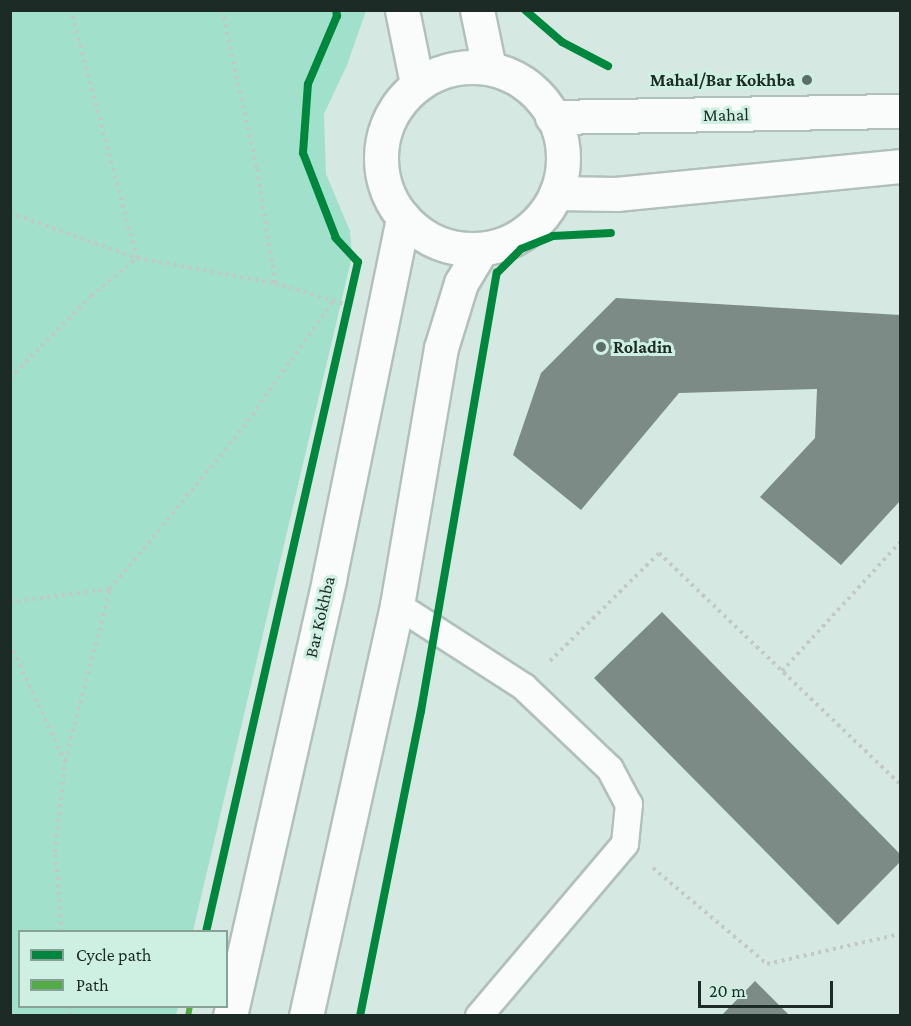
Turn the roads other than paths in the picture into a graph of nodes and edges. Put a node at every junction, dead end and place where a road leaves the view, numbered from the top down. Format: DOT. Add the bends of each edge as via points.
graph roads {
  1 [pos="402,10"];
  2 [pos="477,10"];
  3 [pos="489,68"];
  4 [pos="417,84"];
  5 [pos="900,111"];
  6 [pos="552,117"];
  7 [pos="900,166"];
  8 [pos="556,193"];
  9 [pos="403,218"];
  10 [pos="481,250"];
  11 [pos="398,605"];
  12 [pos="230,1016"];
  13 [pos="306,1016"];
  14 [pos="479,1016"];
  1 -- 4 [label="main road"];
  2 -- 3 [label="main road"];
  3 -- 4 [label="main road" via="439,72"];
  3 -- 6 [label="main road" via="530,89"];
  4 -- 9 [label="main road" via="397,106 383,133 380,163 387,193"];
  5 -- 6 [label="main road, Mahal"];
  6 -- 8 [label="main road" via="561,141 562,167"];
  7 -- 8 [label="main road" via="616,194"];
  8 -- 10 [label="main road" via="544,214 527,231"];
  9 -- 10 [label="main road" via="425,237 452,248"];
  9 -- 12 [label="main road, Bar Kokhba" via="329,579"];
  10 -- 11 [label="main road" via="461,283 441,348"];
  11 -- 13 [label="main road"];
  11 -- 14 [label="lane" via="524,687 610,769 629,804 625,844"];
}
